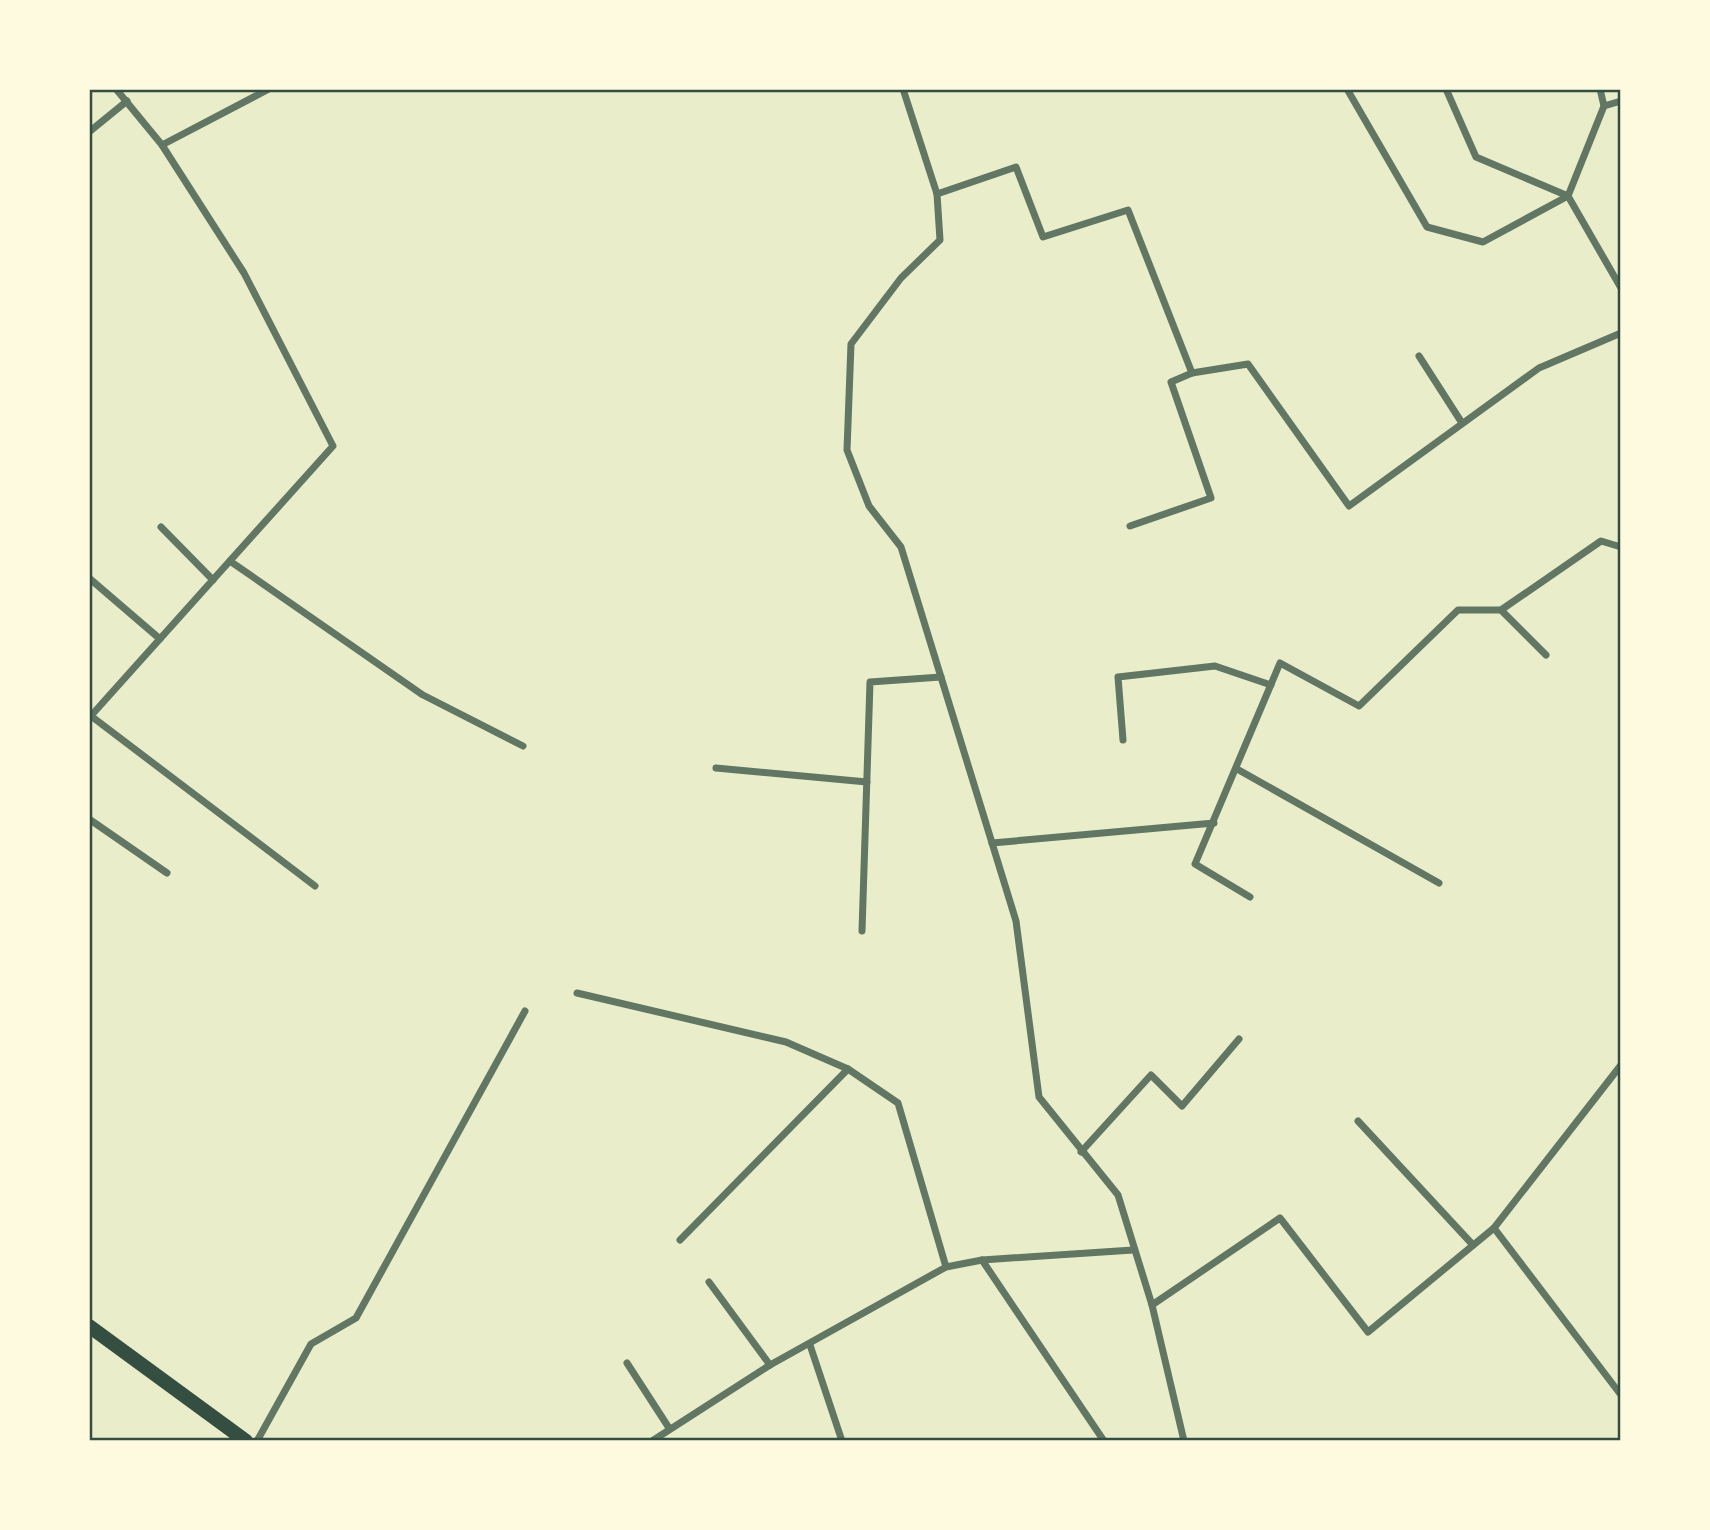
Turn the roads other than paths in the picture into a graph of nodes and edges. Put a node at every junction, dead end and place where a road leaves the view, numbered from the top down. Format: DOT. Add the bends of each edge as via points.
graph roads {
  1 [pos="116,89"];
  2 [pos="268,89"];
  3 [pos="903,89"];
  4 [pos="1347,89"];
  5 [pos="1446,89"];
  6 [pos="1600,89"];
  7 [pos="127,101"];
  8 [pos="1621,101"];
  9 [pos="1605,106"];
  10 [pos="89,132"];
  11 [pos="162,145"];
  12 [pos="937,194"];
  13 [pos="1568,196"];
  14 [pos="1621,288"];
  15 [pos="1621,333"];
  16 [pos="1419,356"];
  17 [pos="1192,373"];
  18 [pos="1462,424"];
  19 [pos="1130,526"];
  20 [pos="161,527"];
  21 [pos="1621,547"];
  22 [pos="230,561"];
  23 [pos="89,578"];
  24 [pos="213,580"];
  25 [pos="1501,610"];
  26 [pos="160,639"];
  27 [pos="1546,655"];
  28 [pos="941,677"];
  29 [pos="1271,685"];
  30 [pos="90,717"];
  31 [pos="1123,740"];
  32 [pos="523,746"];
  33 [pos="716,768"];
  34 [pos="1237,769"];
  35 [pos="867,782"];
  36 [pos="89,819"];
  37 [pos="1214,823"];
  38 [pos="992,843"];
  39 [pos="167,873"];
  40 [pos="1439,883"];
  41 [pos="315,886"];
  42 [pos="1250,897"];
  43 [pos="862,931"];
  44 [pos="577,993"];
  45 [pos="525,1012"];
  46 [pos="1239,1039"];
  47 [pos="1621,1065"];
  48 [pos="849,1069"];
  49 [pos="1358,1121"];
  50 [pos="1081,1152"];
  51 [pos="1494,1228"];
  52 [pos="680,1240"];
  53 [pos="1473,1245"];
  54 [pos="1133,1250"];
  55 [pos="982,1261"];
  56 [pos="946,1267"];
  57 [pos="709,1282"];
  58 [pos="1152,1305"];
  59 [pos="89,1326"];
  60 [pos="810,1345"];
  61 [pos="627,1363"];
  62 [pos="770,1364"];
  63 [pos="1621,1395"];
  64 [pos="669,1428"];
  65 [pos="246,1441"];
  66 [pos="257,1441"];
  67 [pos="652,1441"];
  68 [pos="842,1441"];
  69 [pos="1104,1441"];
  70 [pos="1184,1441"];
  1 -- 7 [label="street"];
  2 -- 11 [label="street"];
  3 -- 12 [label="street"];
  4 -- 13 [label="street" via="1427,227 1483,242"];
  5 -- 13 [label="street" via="1476,156"];
  6 -- 9 [label="street"];
  7 -- 10 [label="street"];
  7 -- 11 [label="street"];
  8 -- 9 [label="street"];
  9 -- 13 [label="street"];
  11 -- 22 [label="street" via="244,273 333,446"];
  12 -- 17 [label="street" via="1016,167 1043,237 1128,210"];
  12 -- 28 [label="street" via="940,240 901,278 851,344 848,450 869,506 901,547"];
  13 -- 14 [label="street"];
  15 -- 18 [label="street" via="1539,368"];
  16 -- 18 [label="street"];
  17 -- 18 [label="street" via="1248,364 1349,506"];
  17 -- 19 [label="street" via="1171,382 1211,498"];
  20 -- 24 [label="street"];
  21 -- 25 [label="street" via="1601,541"];
  22 -- 24 [label="street"];
  22 -- 32 [label="street" via="423,695"];
  23 -- 26 [label="street"];
  24 -- 26 [label="street"];
  25 -- 27 [label="street"];
  25 -- 29 [label="street" via="1458,610 1359,706 1280,663"];
  26 -- 30 [label="street"];
  28 -- 35 [label="street" via="870,682"];
  28 -- 38 [label="street"];
  29 -- 31 [label="street" via="1214,666 1118,677"];
  29 -- 34 [label="street"];
  30 -- 41 [label="street"];
  33 -- 35 [label="street"];
  34 -- 37 [label="street"];
  34 -- 40 [label="street"];
  35 -- 43 [label="street"];
  36 -- 39 [label="street"];
  37 -- 38 [label="street"];
  37 -- 42 [label="street" via="1195,864"];
  38 -- 50 [label="street" via="1016,921 1039,1097"];
  44 -- 48 [label="street" via="786,1042"];
  45 -- 66 [label="street" via="356,1318 311,1344"];
  46 -- 50 [label="street" via="1182,1106 1151,1075"];
  47 -- 51 [label="street"];
  48 -- 52 [label="street"];
  48 -- 56 [label="street" via="898,1103"];
  49 -- 53 [label="street"];
  50 -- 54 [label="street" via="1118,1195"];
  51 -- 53 [label="street"];
  51 -- 63 [label="street"];
  53 -- 58 [label="street" via="1368,1332 1280,1219"];
  54 -- 55 [label="street"];
  54 -- 58 [label="street"];
  55 -- 56 [label="street"];
  55 -- 69 [label="street"];
  56 -- 60 [label="street"];
  57 -- 62 [label="street"];
  58 -- 70 [label="street"];
  59 -- 65 [label="main road"];
  60 -- 62 [label="street"];
  60 -- 68 [label="street"];
  61 -- 64 [label="street"];
  62 -- 64 [label="street"];
  64 -- 67 [label="street"];
}
